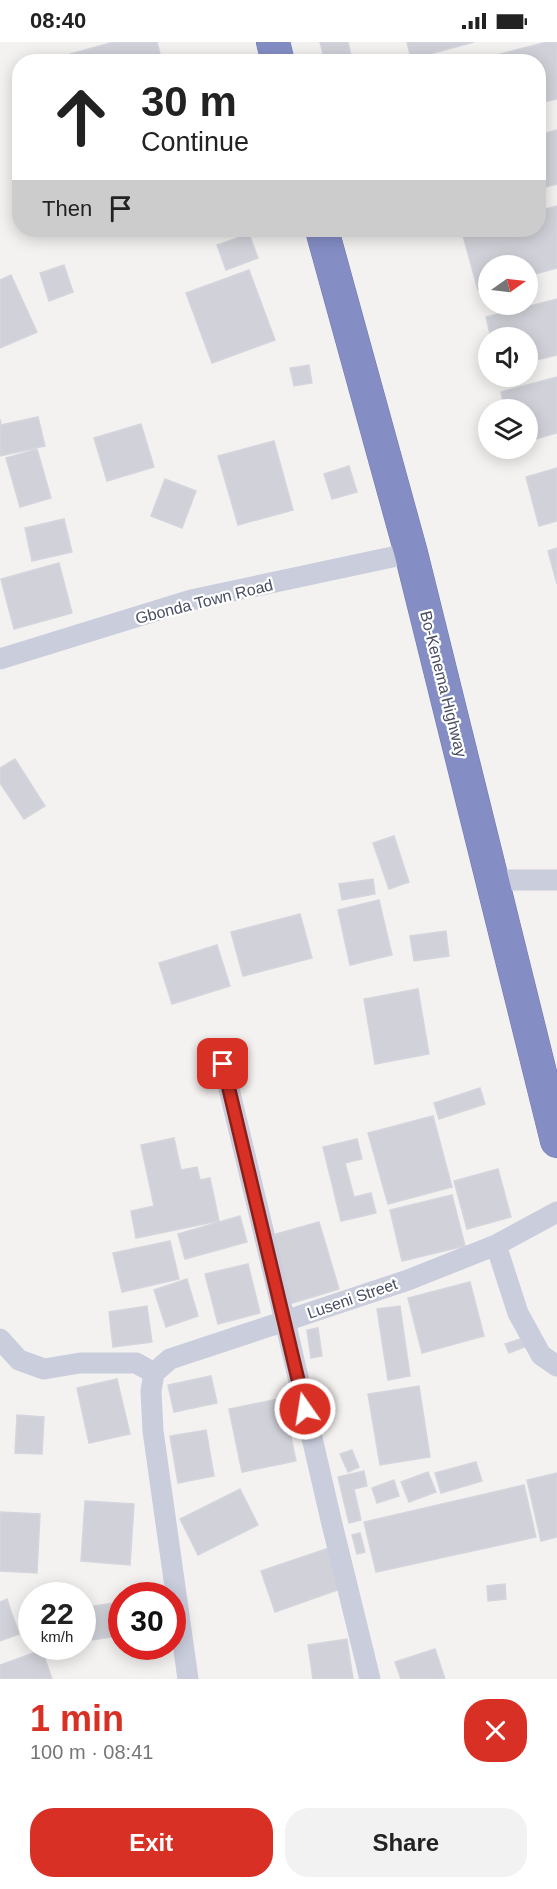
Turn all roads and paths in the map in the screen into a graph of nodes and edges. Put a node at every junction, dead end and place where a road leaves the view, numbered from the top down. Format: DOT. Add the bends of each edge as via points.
graph roads {
  1 [pos="324,237"];
  2 [pos="411,554"];
  3 [pos="0,659"];
  4 [pos="493,880"];
  5 [pos="557,880"];
  6 [pos="223,1064"];
  7 [pos="557,1141"];
  8 [pos="557,1212"];
  9 [pos="496,1245"];
  10 [pos="285,1321"];
  11 [pos="0,1339"];
  12 [pos="557,1366"];
  13 [pos="154,1373"];
  14 [pos="188,1679"];
  15 [pos="370,1679"];
  1 -- 2 [label="highway, Bo-Kenema Highway"];
  2 -- 3 [label="street, Gbonda Town Road" via="191,600"];
  2 -- 4 [label="highway, Bo-Kenema Highway"];
  4 -- 5 [label="street"];
  4 -- 7 [label="highway, Bo-Kenema Highway"];
  6 -- 10 [label="street"];
  8 -- 9 [label="street, Luseni Street"];
  9 -- 10 [label="street, Luseni Street" via="408,1280"];
  9 -- 12 [label="street" via="518,1313 542,1355"];
  10 -- 13 [label="street" via="170,1359"];
  10 -- 15 [label="street, Luseni Street"];
  11 -- 13 [label="street" via="19,1360 44,1369 80,1363 136,1364"];
  13 -- 14 [label="street" via="153,1431"];
}
